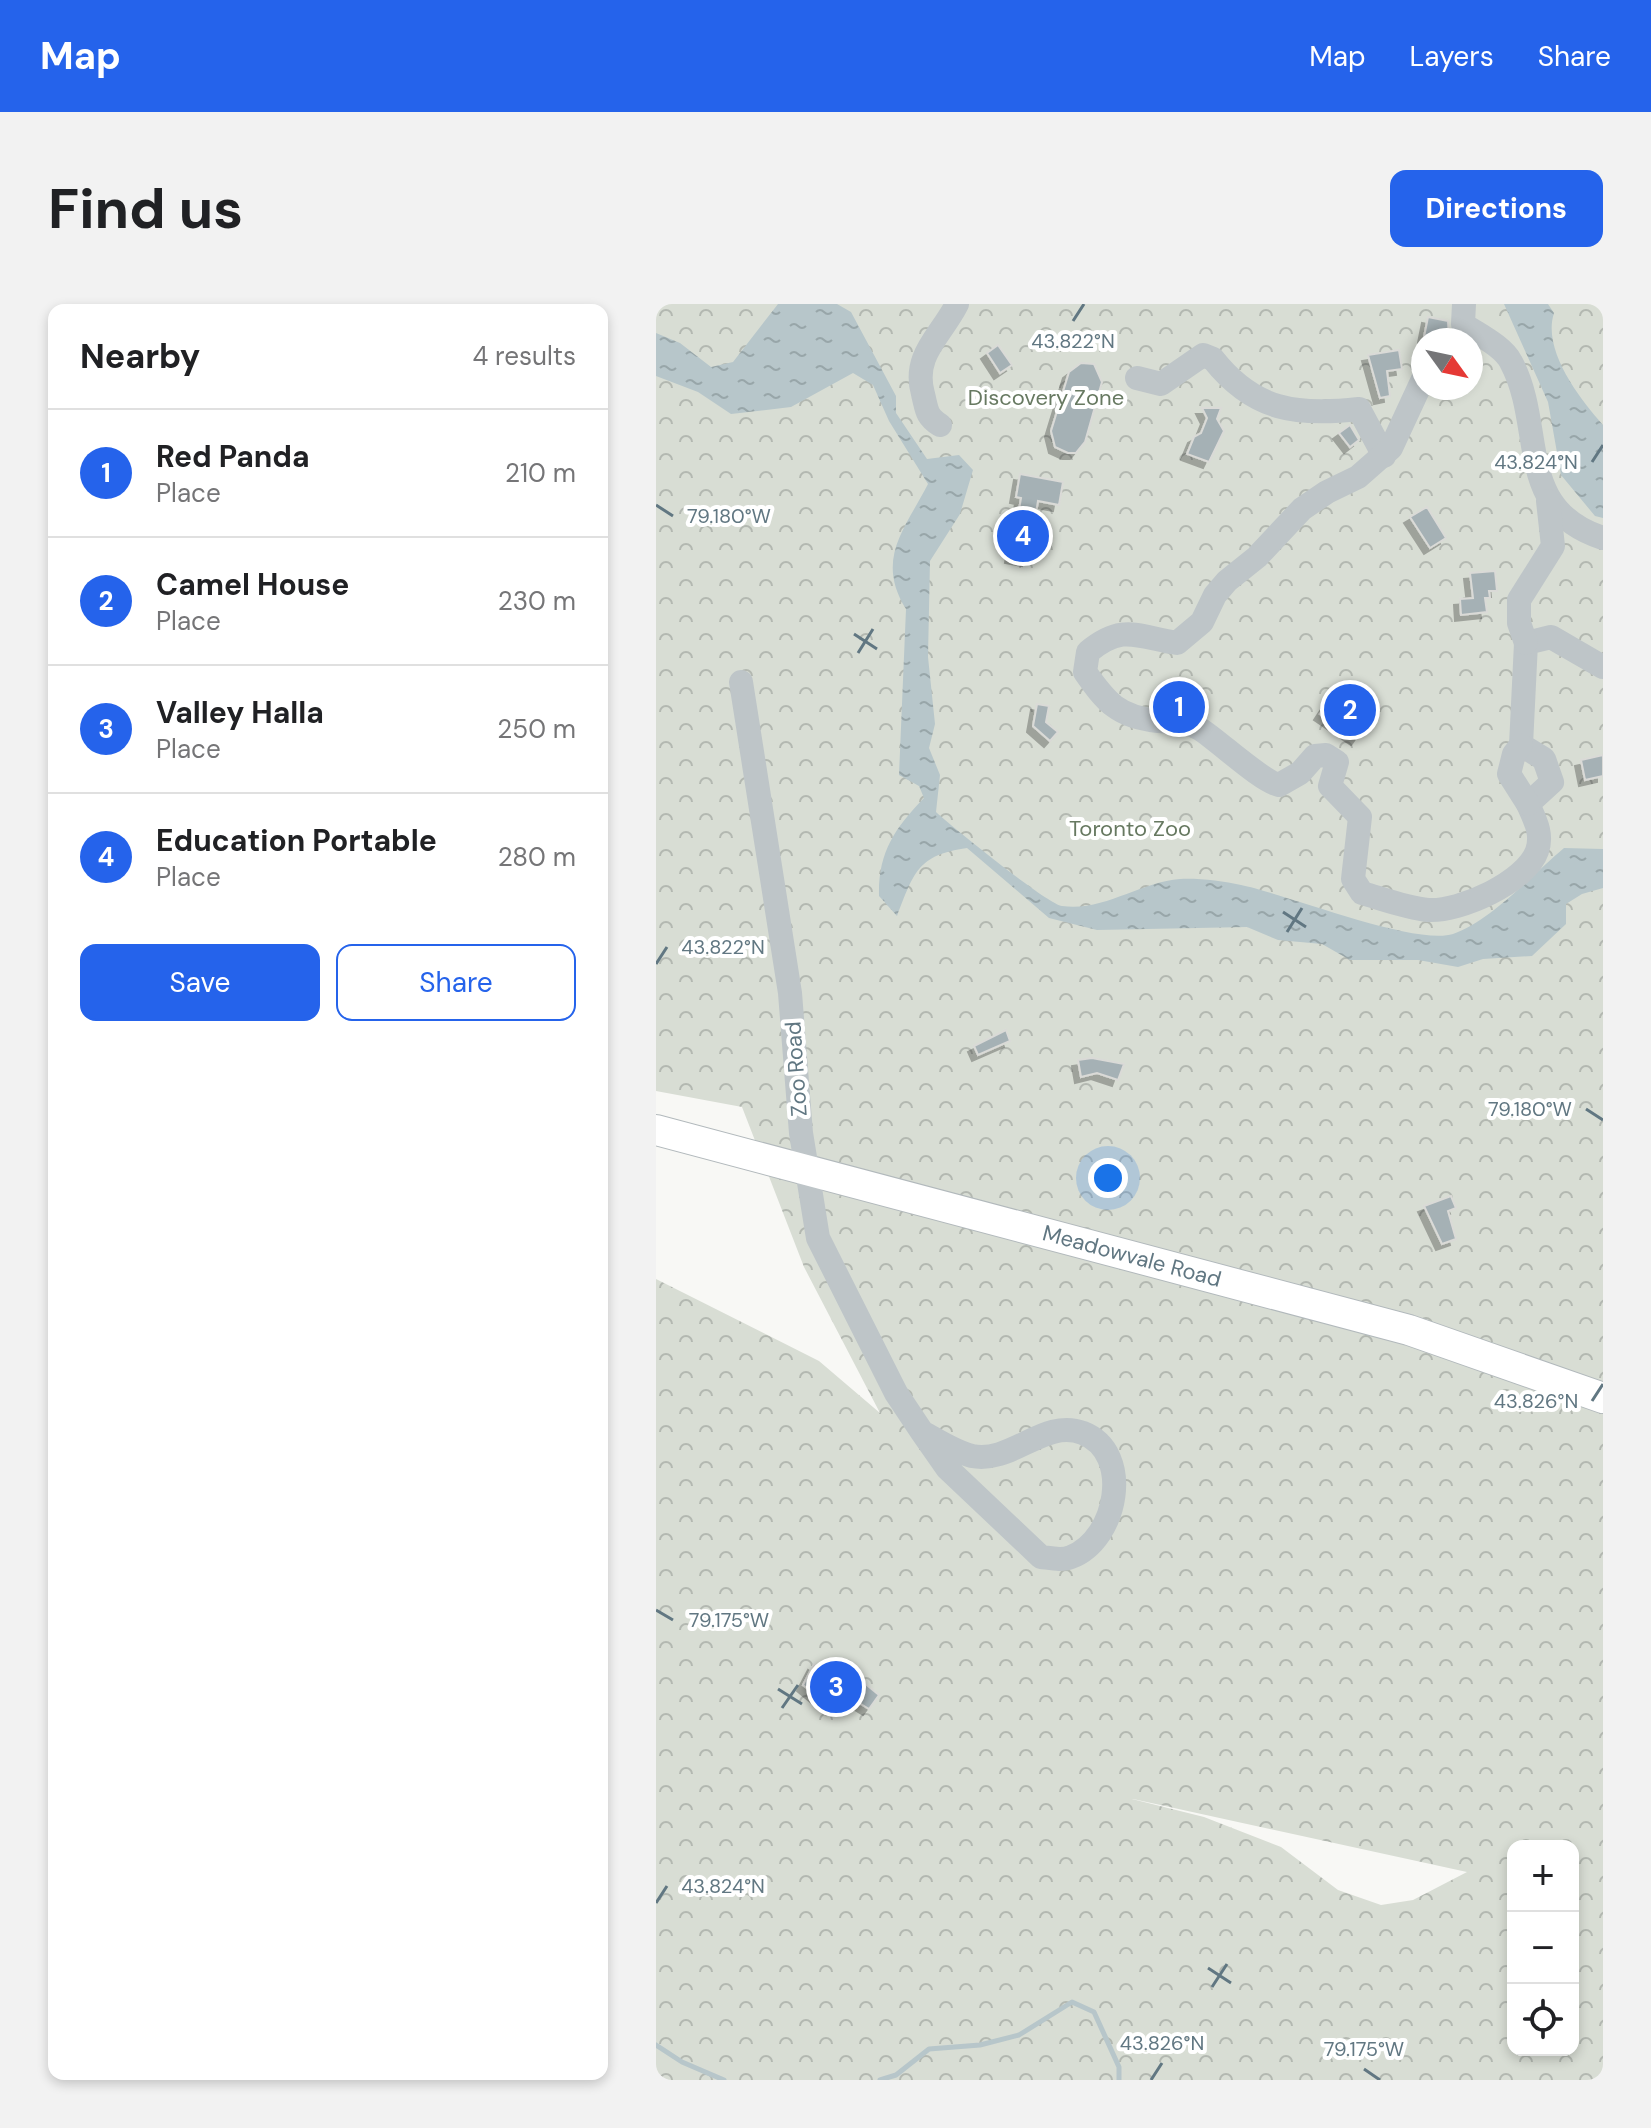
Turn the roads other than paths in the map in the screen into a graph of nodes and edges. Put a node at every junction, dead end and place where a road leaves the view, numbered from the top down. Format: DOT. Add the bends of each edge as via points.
graph roads {
  1 [pos="957,304"];
  2 [pos="1464,304"];
  3 [pos="1463,328"];
  4 [pos="1483,345"];
  5 [pos="1137,378"];
  6 [pos="1414,400"];
  7 [pos="940,425"];
  8 [pos="1384,456"];
  9 [pos="1548,501"];
  10 [pos="1594,536"];
  11 [pos="1553,546"];
  12 [pos="1526,643"];
  13 [pos="1603,667"];
  14 [pos="741,682"];
  15 [pos="1521,745"];
  16 [pos="1528,804"];
  17 [pos="656,1130"];
  18 [pos="806,1169"];
  19 [pos="1603,1398"];
  20 [pos="922,1432"];
  1 -- 7 [label="street" via="922,360 925,411"];
  2 -- 3 [label="street"];
  4 -- 9 [label="street" via="1511,360"];
  5 -- 8 [label="street" via="1161,384 1203,355 1266,403 1289,411 1359,409"];
  6 -- 8 [label="street"];
  8 -- 16 [label="street" via="1302,509 1227,581 1202,622 1177,643 1128,632 1106,636 1088,652 1085,672 1110,706 1136,718 1198,727 1267,783 1279,785 1315,756 1337,762 1330,786 1360,817 1353,879 1362,893 1429,910 1469,905 1503,886 1537,853 1540,833"];
  9 -- 10 [label="street"];
  9 -- 11 [label="street"];
  10 -- 11 [label="street" via="1569,535"];
  11 -- 12 [label="street" via="1519,600"];
  12 -- 13 [label="street" via="1551,637"];
  12 -- 15 [label="street"];
  14 -- 18 [label="street, Zoo Road" via="790,993"];
  15 -- 16 [label="street" via="1509,774"];
  15 -- 16 [label="street" via="1544,759 1552,782"];
  17 -- 18 [label="main road, Meadowvale Road"];
  18 -- 19 [label="main road, Meadowvale Road" via="1409,1330"];
  18 -- 20 [label="street, Zoo Road" via="825,1257"];
  20 -- 20 [label="street, Zoo Road" via="947,1468 1041,1557 1071,1557 1087,1546 1108,1517 1110,1458 1082,1432 1051,1431 1000,1455 973,1456"];
}
